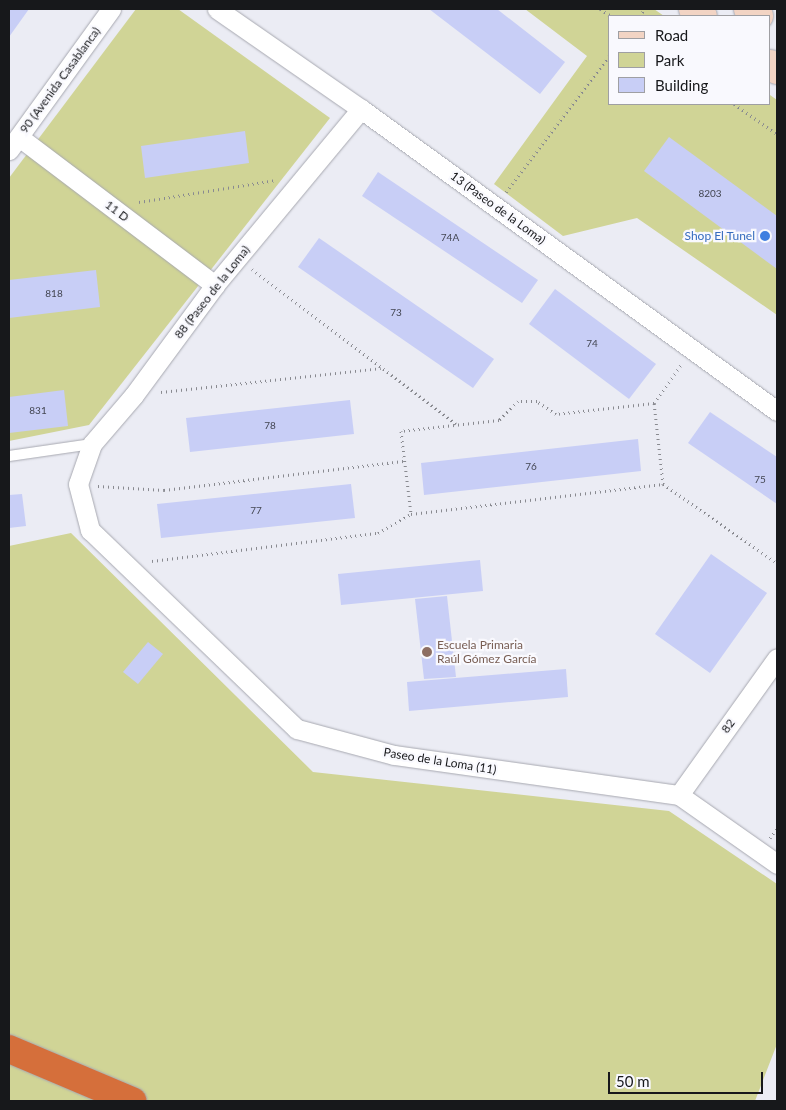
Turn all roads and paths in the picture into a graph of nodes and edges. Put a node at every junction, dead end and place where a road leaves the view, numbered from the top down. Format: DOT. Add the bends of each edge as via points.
graph roads {
  1 [pos="111,9"];
  2 [pos="220,10"];
  3 [pos="608,58"];
  4 [pos="735,105"];
  5 [pos="361,109"];
  6 [pos="777,134"];
  7 [pos="14,144"];
  8 [pos="306,176"];
  9 [pos="111,207"];
  10 [pos="496,207"];
  11 [pos="238,258"];
  12 [pos="216,285"];
  13 [pos="691,350"];
  14 [pos="382,368"];
  15 [pos="134,395"];
  16 [pos="654,403"];
  17 [pos="777,411"];
  18 [pos="457,424"];
  19 [pos="92,444"];
  20 [pos="9,456"];
  21 [pos="405,461"];
  22 [pos="78,484"];
  23 [pos="663,484"];
  24 [pos="411,514"];
  25 [pos="777,563"];
  26 [pos="125,564"];
  27 [pos="777,658"];
  28 [pos="679,795"];
  29 [pos="777,864"];
  30 [pos="9,1049"];
  31 [pos="132,1101"];
  1 -- 7 [label="street, 90 (Avenida Casablanca)"];
  2 -- 5 [label="street, 13 (Paseo de la Loma)"];
  3 -- 10 [label="path"];
  4 -- 6 [label="path"];
  5 -- 8 [label="street, 88 (Paseo de la Loma)"];
  5 -- 10 [label="street, 13 (Paseo de la Loma)"];
  7 -- 9 [label="street, 11 D"];
  8 -- 9 [label="path"];
  8 -- 11 [label="street, 88 (Paseo de la Loma)"];
  9 -- 12 [label="street, 11 D"];
  10 -- 13 [label="street, 13 (Paseo de la Loma)"];
  11 -- 12 [label="street, 88 (Paseo de la Loma)"];
  11 -- 14 [label="path"];
  12 -- 15 [label="street, 88 (Paseo de la Loma)"];
  13 -- 16 [label="path"];
  13 -- 17 [label="street, 13 (Paseo de la Loma)"];
  14 -- 15 [label="path"];
  14 -- 18 [label="path"];
  15 -- 19 [label="street, 88 (Paseo de la Loma)"];
  16 -- 18 [label="path" via="556,414 538,401 518,402 499,420"];
  16 -- 23 [label="path"];
  18 -- 21 [label="path" via="402,431"];
  19 -- 20 [label="lane"];
  19 -- 22 [label="street, 88 (Paseo de la Loma)"];
  21 -- 22 [label="path" via="164,490"];
  21 -- 24 [label="path"];
  22 -- 26 [label="street, Paseo de la Loma (11)" via="90,530"];
  23 -- 24 [label="path"];
  23 -- 25 [label="path"];
  24 -- 26 [label="path" via="378,533"];
  26 -- 28 [label="street, Paseo de la Loma (11)" via="297,729 394,755"];
  27 -- 28 [label="street, 82"];
  28 -- 29 [label="street, Paseo de la Loma (11)"];
  30 -- 31 [label="highway"];
}
